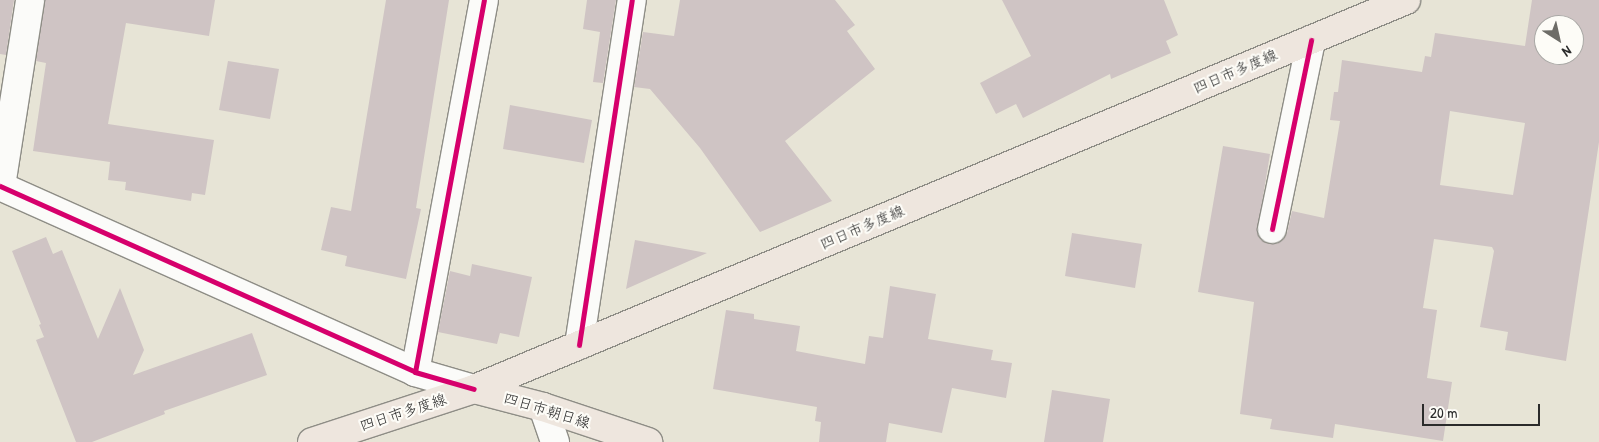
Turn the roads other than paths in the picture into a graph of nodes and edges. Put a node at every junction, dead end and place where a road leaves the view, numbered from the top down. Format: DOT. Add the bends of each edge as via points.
graph roads {
  1 [pos="30,0"];
  2 [pos="484,0"];
  3 [pos="632,0"];
  4 [pos="1406,0"];
  5 [pos="1311,40"];
  6 [pos="1,186"];
  7 [pos="1272,229"];
  8 [pos="579,345"];
  9 [pos="415,372"];
  10 [pos="474,389"];
  11 [pos="543,408"];
  12 [pos="312,442"];
  13 [pos="555,442"];
  14 [pos="648,442"];
  1 -- 6 [label="street"];
  2 -- 9 [label="street"];
  3 -- 8 [label="street"];
  4 -- 5 [label="main road, 四日市多度線"];
  5 -- 7 [label="street"];
  5 -- 8 [label="main road, 四日市多度線"];
  6 -- 9 [label="street"];
  8 -- 10 [label="main road, 四日市多度線"];
  9 -- 10 [label="street"];
  10 -- 11 [label="main road, 四日市朝日線"];
  10 -- 12 [label="main road, 四日市多度線"];
  11 -- 13 [label="street"];
  11 -- 14 [label="main road, 四日市朝日線"];
}
